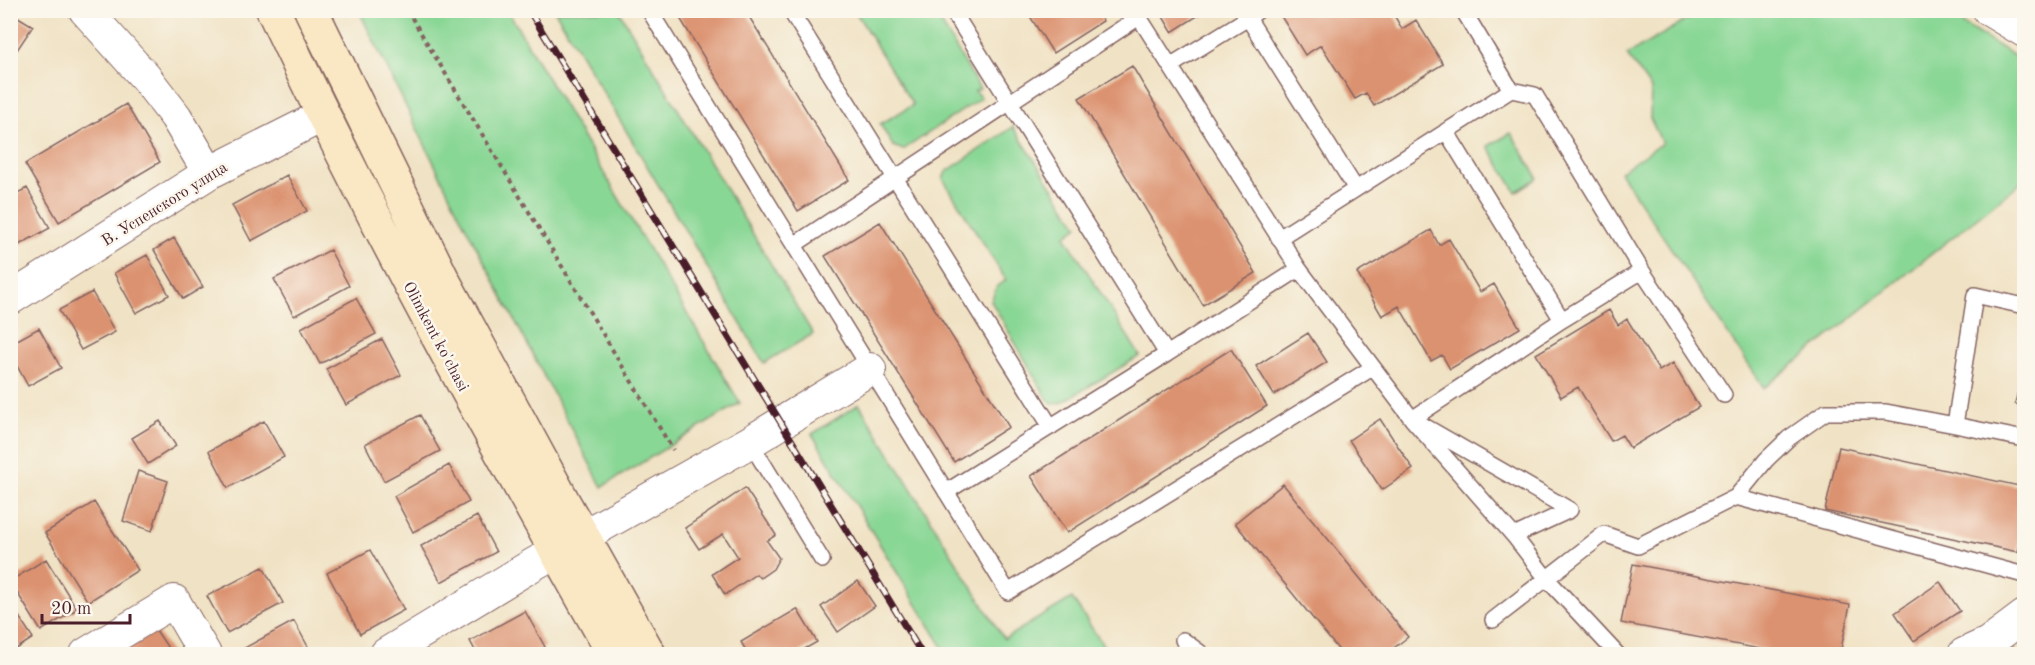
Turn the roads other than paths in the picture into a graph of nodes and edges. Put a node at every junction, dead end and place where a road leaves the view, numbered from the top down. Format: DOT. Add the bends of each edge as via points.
graph roads {
  1 [pos="85,10"];
  2 [pos="273,10"];
  3 [pos="311,10"];
  4 [pos="649,10"];
  5 [pos="790,10"];
  6 [pos="952,10"];
  7 [pos="1463,10"];
  8 [pos="1989,10"];
  9 [pos="1137,14"];
  10 [pos="1253,14"];
  11 [pos="2025,31"];
  12 [pos="1170,66"];
  13 [pos="1511,90"];
  14 [pos="1010,102"];
  15 [pos="322,116"];
  16 [pos="1446,131"];
  17 [pos="209,173"];
  18 [pos="895,178"];
  19 [pos="1356,189"];
  20 [pos="1279,238"];
  21 [pos="794,244"];
  22 [pos="1299,269"];
  23 [pos="1642,271"];
  24 [pos="10,299"];
  25 [pos="2025,306"];
  26 [pos="1562,320"];
  27 [pos="1167,354"];
  28 [pos="1372,368"];
  29 [pos="870,369"];
  30 [pos="1724,395"];
  31 [pos="1413,419"];
  32 [pos="1955,424"];
  33 [pos="1051,427"];
  34 [pos="2025,439"];
  35 [pos="750,442"];
  36 [pos="946,492"];
  37 [pos="1736,497"];
  38 [pos="1514,536"];
  39 [pos="569,544"];
  40 [pos="822,560"];
  41 [pos="2025,575"];
  42 [pos="1547,579"];
  43 [pos="2025,616"];
  44 [pos="1493,620"];
  45 [pos="1183,640"];
  46 [pos="86,654"];
  47 [pos="205,654"];
  48 [pos="386,654"];
  49 [pos="614,654"];
  50 [pos="649,654"];
  51 [pos="1202,654"];
  52 [pos="1617,654"];
  53 [pos="1964,654"];
  1 -- 17 [label="street" via="176,117"];
  2 -- 15 [label="main road, Olimkent ko'chasi"];
  3 -- 39 [label="main road, Olimkent ko'chasi"];
  4 -- 21 [label="lane"];
  5 -- 18 [label="lane"];
  6 -- 14 [label="lane"];
  7 -- 13 [label="lane"];
  8 -- 11 [label="street"];
  9 -- 12 [label="lane"];
  9 -- 14 [label="lane"];
  10 -- 12 [label="lane"];
  10 -- 19 [label="lane"];
  12 -- 20 [label="lane"];
  13 -- 16 [label="lane"];
  13 -- 23 [label="lane" via="1535,95"];
  14 -- 18 [label="lane"];
  14 -- 27 [label="lane"];
  15 -- 17 [label="street, В. Успенского улица"];
  15 -- 39 [label="main road, Olimkent ko'chasi" via="421,307"];
  16 -- 19 [label="lane"];
  16 -- 26 [label="lane"];
  17 -- 24 [label="street, В. Успенского улица"];
  18 -- 21 [label="lane"];
  18 -- 33 [label="lane"];
  19 -- 20 [label="lane"];
  20 -- 22 [label="lane"];
  21 -- 29 [label="lane"];
  22 -- 27 [label="lane"];
  22 -- 28 [label="lane"];
  23 -- 26 [label="lane"];
  23 -- 30 [label="lane"];
  25 -- 32 [label="lane" via="1975,295"];
  26 -- 31 [label="lane"];
  27 -- 33 [label="lane"];
  28 -- 31 [label="lane"];
  28 -- 36 [label="lane" via="1008,592"];
  29 -- 35 [label="street"];
  29 -- 36 [label="lane"];
  31 -- 38 [label="lane"];
  31 -- 38 [label="lane" via="1570,510"];
  32 -- 34 [label="lane"];
  32 -- 37 [label="lane" via="1886,412 1826,412 1789,438"];
  33 -- 36 [label="lane"];
  35 -- 39 [label="street"];
  35 -- 40 [label="lane"];
  37 -- 41 [label="lane"];
  37 -- 42 [label="lane" via="1638,546 1604,534"];
  38 -- 42 [label="lane"];
  39 -- 48 [label="street"];
  39 -- 49 [label="main road, Olimkent ko'chasi"];
  39 -- 50 [label="main road, Olimkent ko'chasi"];
  42 -- 44 [label="lane"];
  42 -- 52 [label="lane"];
  43 -- 53 [label="street" via="1988,643"];
  45 -- 51 [label="lane"];
  46 -- 47 [label="street" via="174,601"];
}
